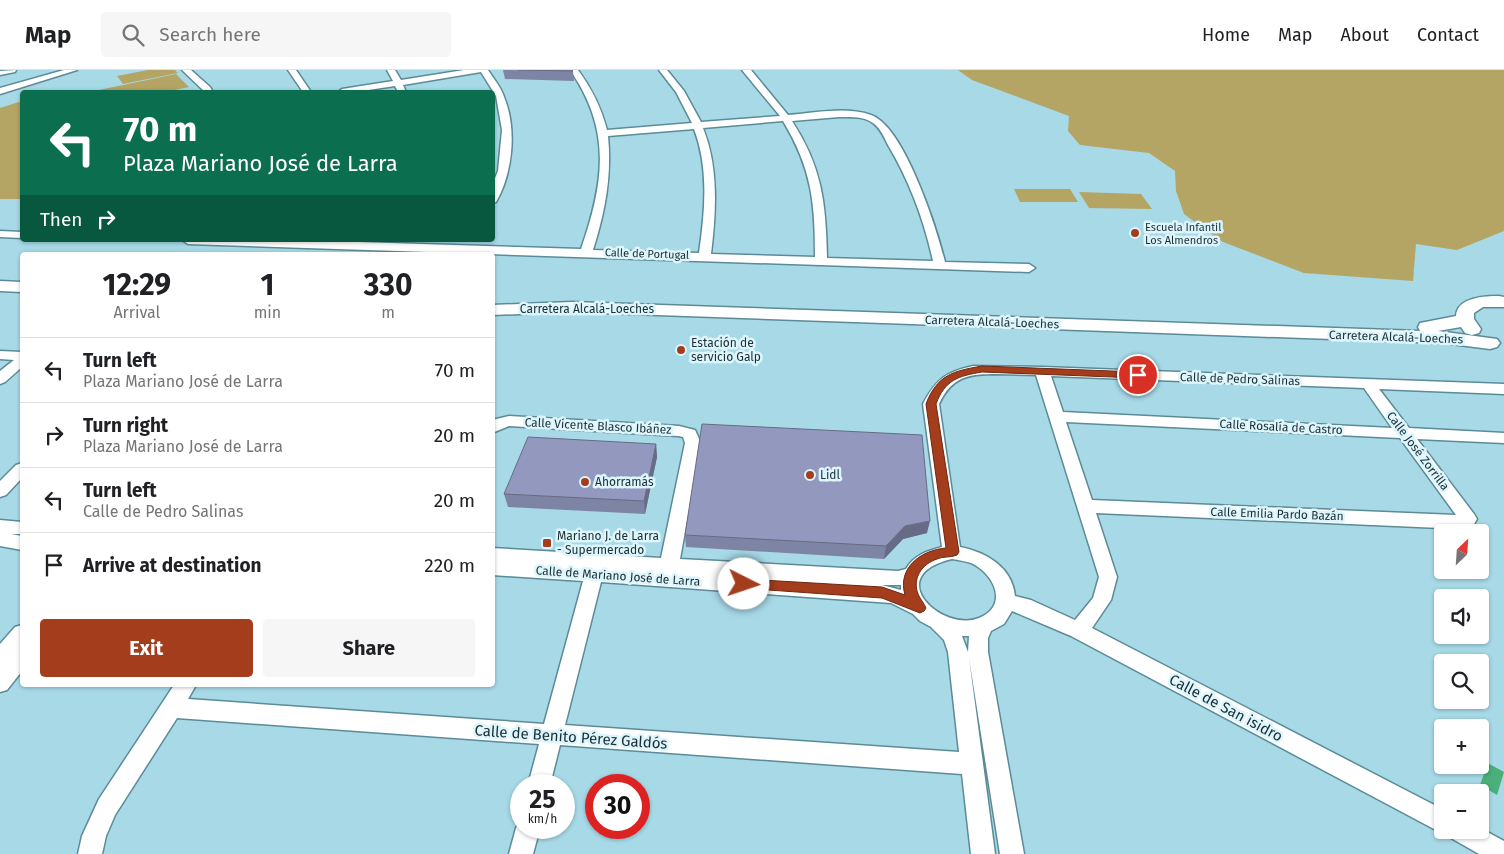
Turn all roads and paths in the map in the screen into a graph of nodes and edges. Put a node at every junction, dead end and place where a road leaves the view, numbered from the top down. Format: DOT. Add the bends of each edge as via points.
graph roads {
  1 [pos="12,70"];
  2 [pos="73,70"];
  3 [pos="186,70"];
  4 [pos="292,70"];
  5 [pos="390,70"];
  6 [pos="482,70"];
  7 [pos="574,70"];
  8 [pos="663,70"];
  9 [pos="746,70"];
  10 [pos="0,73"];
  11 [pos="399,83"];
  12 [pos="208,90"];
  13 [pos="306,90"];
  14 [pos="355,90"];
  15 [pos="401,90"];
  16 [pos="0,91"];
  17 [pos="786,118"];
  18 [pos="699,125"];
  19 [pos="604,132"];
  20 [pos="495,192"];
  21 [pos="0,234"];
  22 [pos="20,235"];
  23 [pos="258,242"];
  24 [pos="472,244"];
  25 [pos="354,247"];
  26 [pos="586,252"];
  27 [pos="705,256"];
  28 [pos="821,260"];
  29 [pos="940,264"];
  30 [pos="1029,268"];
  31 [pos="0,277"];
  32 [pos="20,278"];
  33 [pos="0,286"];
  34 [pos="20,287"];
  35 [pos="495,301"];
  36 [pos="1504,302"];
  37 [pos="495,310"];
  38 [pos="1465,319"];
  39 [pos="1497,346"];
  40 [pos="0,355"];
  41 [pos="20,358"];
  42 [pos="20,360"];
  43 [pos="1042,371"];
  44 [pos="0,379"];
  45 [pos="1368,384"];
  46 [pos="1504,389"];
  47 [pos="1057,417"];
  48 [pos="495,425"];
  49 [pos="1404,433"];
  50 [pos="1504,438"];
  51 [pos="20,471"];
  52 [pos="0,491"];
  53 [pos="1087,506"];
  54 [pos="1468,519"];
  55 [pos="0,527"];
  56 [pos="20,528"];
  57 [pos="0,539"];
  58 [pos="20,543"];
  59 [pos="952,552"];
  60 [pos="495,555"];
  61 [pos="669,566"];
  62 [pos="495,568"];
  63 [pos="594,575"];
  64 [pos="910,576"];
  65 [pos="1006,602"];
  66 [pos="920,608"];
  67 [pos="938,622"];
  68 [pos="983,625"];
  69 [pos="1078,630"];
  70 [pos="20,635"];
  71 [pos="20,658"];
  72 [pos="0,659"];
  73 [pos="0,683"];
  74 [pos="185,687"];
  75 [pos="171,708"];
  76 [pos="552,736"];
  77 [pos="971,764"];
  78 [pos="542,774"];
  79 [pos="1434,817"];
  80 [pos="525,839"];
  81 [pos="1476,839"];
  82 [pos="90,854"];
  83 [pos="521,854"];
  84 [pos="983,854"];
  85 [pos="1012,854"];
  86 [pos="1504,854"];
  1 -- 10 [label="street"];
  2 -- 16 [label="street"];
  3 -- 12 [label="street"];
  4 -- 13 [label="street"];
  5 -- 11 [label="street"];
  6 -- 11 [label="street"];
  6 -- 20 [label="street" via="500,96 506,130 503,171"];
  7 -- 19 [label="street" via="588,90"];
  8 -- 18 [label="street"];
  9 -- 17 [label="street"];
  11 -- 14 [label="street"];
  11 -- 15 [label="street"];
  17 -- 18 [label="street"];
  17 -- 28 [label="street" via="805,153 816,185"];
  17 -- 29 [label="street" via="848,114 872,119 882,125 923,203"];
  18 -- 19 [label="street"];
  18 -- 27 [label="street" via="711,188"];
  19 -- 26 [label="street" via="606,148 602,195"];
  21 -- 22 [label="street"];
  23 -- 25 [label="street, Calle de Portugal"];
  24 -- 25 [label="street, Calle de Portugal"];
  24 -- 26 [label="street, Calle de Portugal"];
  26 -- 27 [label="street, Calle de Portugal"];
  27 -- 28 [label="street, Calle de Portugal"];
  28 -- 29 [label="street, Calle de Portugal"];
  29 -- 30 [label="street, Calle de Portugal"];
  31 -- 32 [label="main road"];
  33 -- 34 [label="main road"];
  35 -- 38 [label="main road, Carretera Alcalá-Loeches" via="575,298 1412,327 1433,327"];
  36 -- 38 [label="main road" via="1483,302 1469,307"];
  37 -- 39 [label="main road, Carretera Alcalá-Loeches" via="572,307 1443,337"];
  38 -- 39 [label="main road" via="1478,335"];
  40 -- 41 [label="street"];
  42 -- 44 [label="street"];
  43 -- 45 [label="street, Calle de Pedro Salinas"];
  43 -- 47 [label="street"];
  43 -- 59 [label="street, Calle de Pedro Salinas" via="982,369 945,380 936,390 931,404"];
  45 -- 46 [label="street, Calle de Pedro Salinas"];
  45 -- 49 [label="street, Calle José Zorrilla"];
  47 -- 49 [label="street, Calle Rosalía de Castro"];
  47 -- 53 [label="street"];
  48 -- 61 [label="street, Calle Vicente Blasco Ibáñez" via="509,421 690,434 693,443"];
  49 -- 50 [label="street, Calle Rosalía de Castro"];
  49 -- 54 [label="street, Calle José Zorrilla"];
  51 -- 52 [label="street"];
  53 -- 54 [label="street, Calle Emilia Pardo Bazán" via="1463,522"];
  53 -- 69 [label="street" via="1108,577 1106,592 1098,608"];
  55 -- 56 [label="street"];
  57 -- 58 [label="street"];
  59 -- 64 [label="street" via="936,553 919,562"];
  59 -- 65 [label="street" via="976,558 991,567 1004,584"];
  60 -- 61 [label="street, Calle de Mariano José de Larra"];
  61 -- 64 [label="street, Calle de Mariano José de Larra" via="882,578"];
  62 -- 63 [label="street, Calle de Mariano José de Larra"];
  63 -- 66 [label="street, Calle de Mariano José de Larra" via="882,593"];
  63 -- 76 [label="street"];
  64 -- 66 [label="street" via="909,587"];
  65 -- 68 [label="street" via="997,618"];
  65 -- 69 [label="street, Calle de San isidro" via="1024,606"];
  66 -- 67 [label="street"];
  67 -- 68 [label="street" via="951,627 976,628"];
  67 -- 77 [label="street" via="952,635 958,652"];
  68 -- 85 [label="street" via="978,638 978,652"];
  69 -- 79 [label="street, Calle de San isidro"];
  70 -- 72 [label="street"];
  71 -- 73 [label="street"];
  74 -- 75 [label="street"];
  75 -- 76 [label="street, Calle de Benito Pérez Galdós"];
  75 -- 82 [label="street" via="107,807 97,826"];
  76 -- 77 [label="street, Calle de Benito Pérez Galdós"];
  76 -- 78 [label="street"];
  77 -- 84 [label="street"];
  80 -- 83 [label="street"];
  81 -- 86 [label="street"];
}
